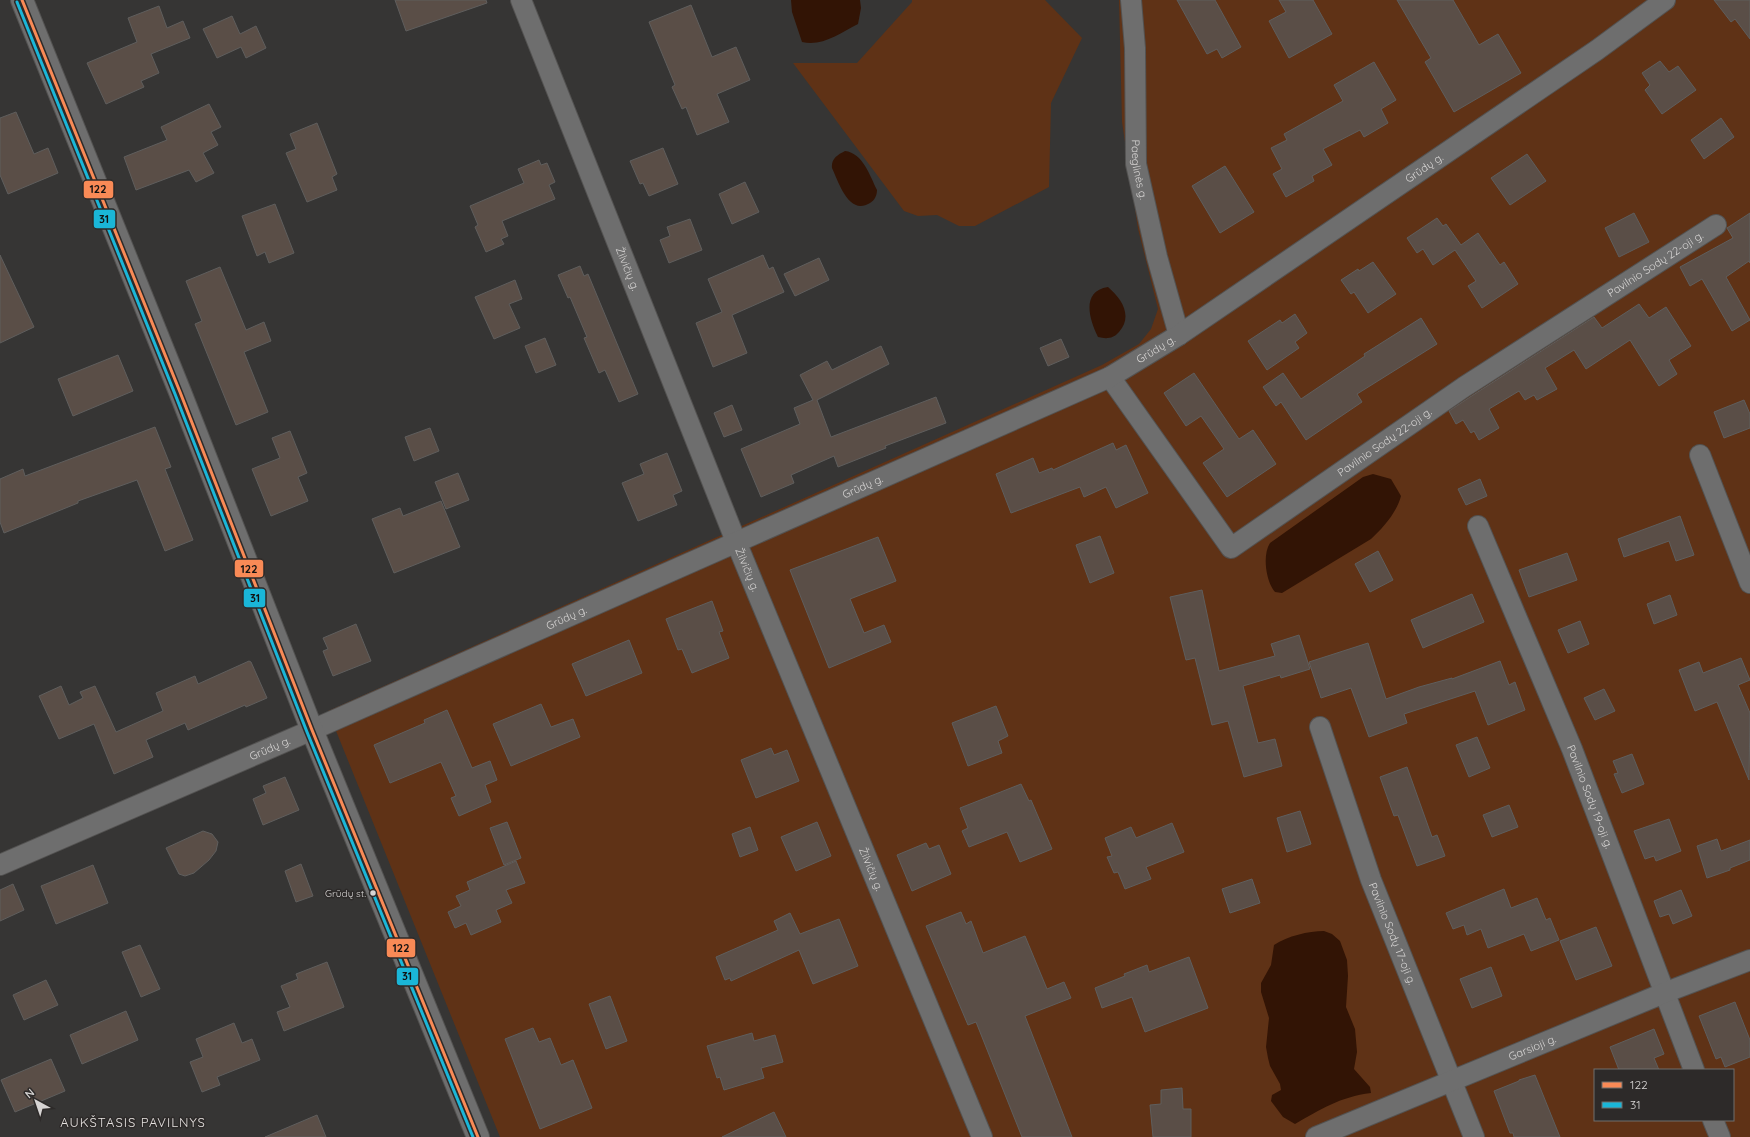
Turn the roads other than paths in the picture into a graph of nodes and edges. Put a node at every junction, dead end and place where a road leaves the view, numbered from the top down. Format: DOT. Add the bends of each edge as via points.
graph roads {
  1 [pos="22,0"];
  2 [pos="521,0"];
  3 [pos="1131,0"];
  4 [pos="1665,0"];
  5 [pos="1716,225"];
  6 [pos="1178,335"];
  7 [pos="1110,377"];
  8 [pos="1700,455"];
  9 [pos="1478,526"];
  10 [pos="737,544"];
  11 [pos="1750,583"];
  12 [pos="1320,727"];
  13 [pos="312,730"];
  14 [pos="0,864"];
  15 [pos="1750,960"];
  16 [pos="1664,993"];
  17 [pos="1694,1069"];
  18 [pos="1452,1080"];
  19 [pos="1713,1121"];
  20 [pos="478,1137"];
  21 [pos="982,1137"];
  22 [pos="1316,1137"];
  23 [pos="1474,1137"];
  24 [pos="1720,1137"];
  1 -- 13 [label="street" via="180,392"];
  2 -- 10 [label="street, Žilvičių g."];
  3 -- 6 [label="street, Paeglinės g." via="1135,48 1136,164"];
  4 -- 6 [label="street, Grūdų g." via="1597,50"];
  5 -- 7 [label="street, Pavilnio Sodų 22-oji g." via="1464,387 1231,548"];
  6 -- 7 [label="street, Grūdų g."];
  7 -- 10 [label="street, Grūdų g."];
  8 -- 11 [label="street"];
  9 -- 16 [label="street, Pavilnio Sodų 19-oji g." via="1572,749"];
  10 -- 13 [label="street, Grūdų g."];
  10 -- 21 [label="street, Žilvičių g."];
  12 -- 18 [label="street, Pavilnio Sodų 17-oji g." via="1371,880"];
  13 -- 14 [label="street, Grūdų g."];
  13 -- 20 [label="street"];
  15 -- 16 [label="street, Garsioji g."];
  16 -- 17 [label="street, Pavilnio Sodų 19-oji g."];
  16 -- 18 [label="street, Garsioji g."];
  18 -- 22 [label="street, Garsioji g."];
  18 -- 23 [label="street, Pavilnio Sodų 17-oji g."];
  19 -- 24 [label="street"];
}
